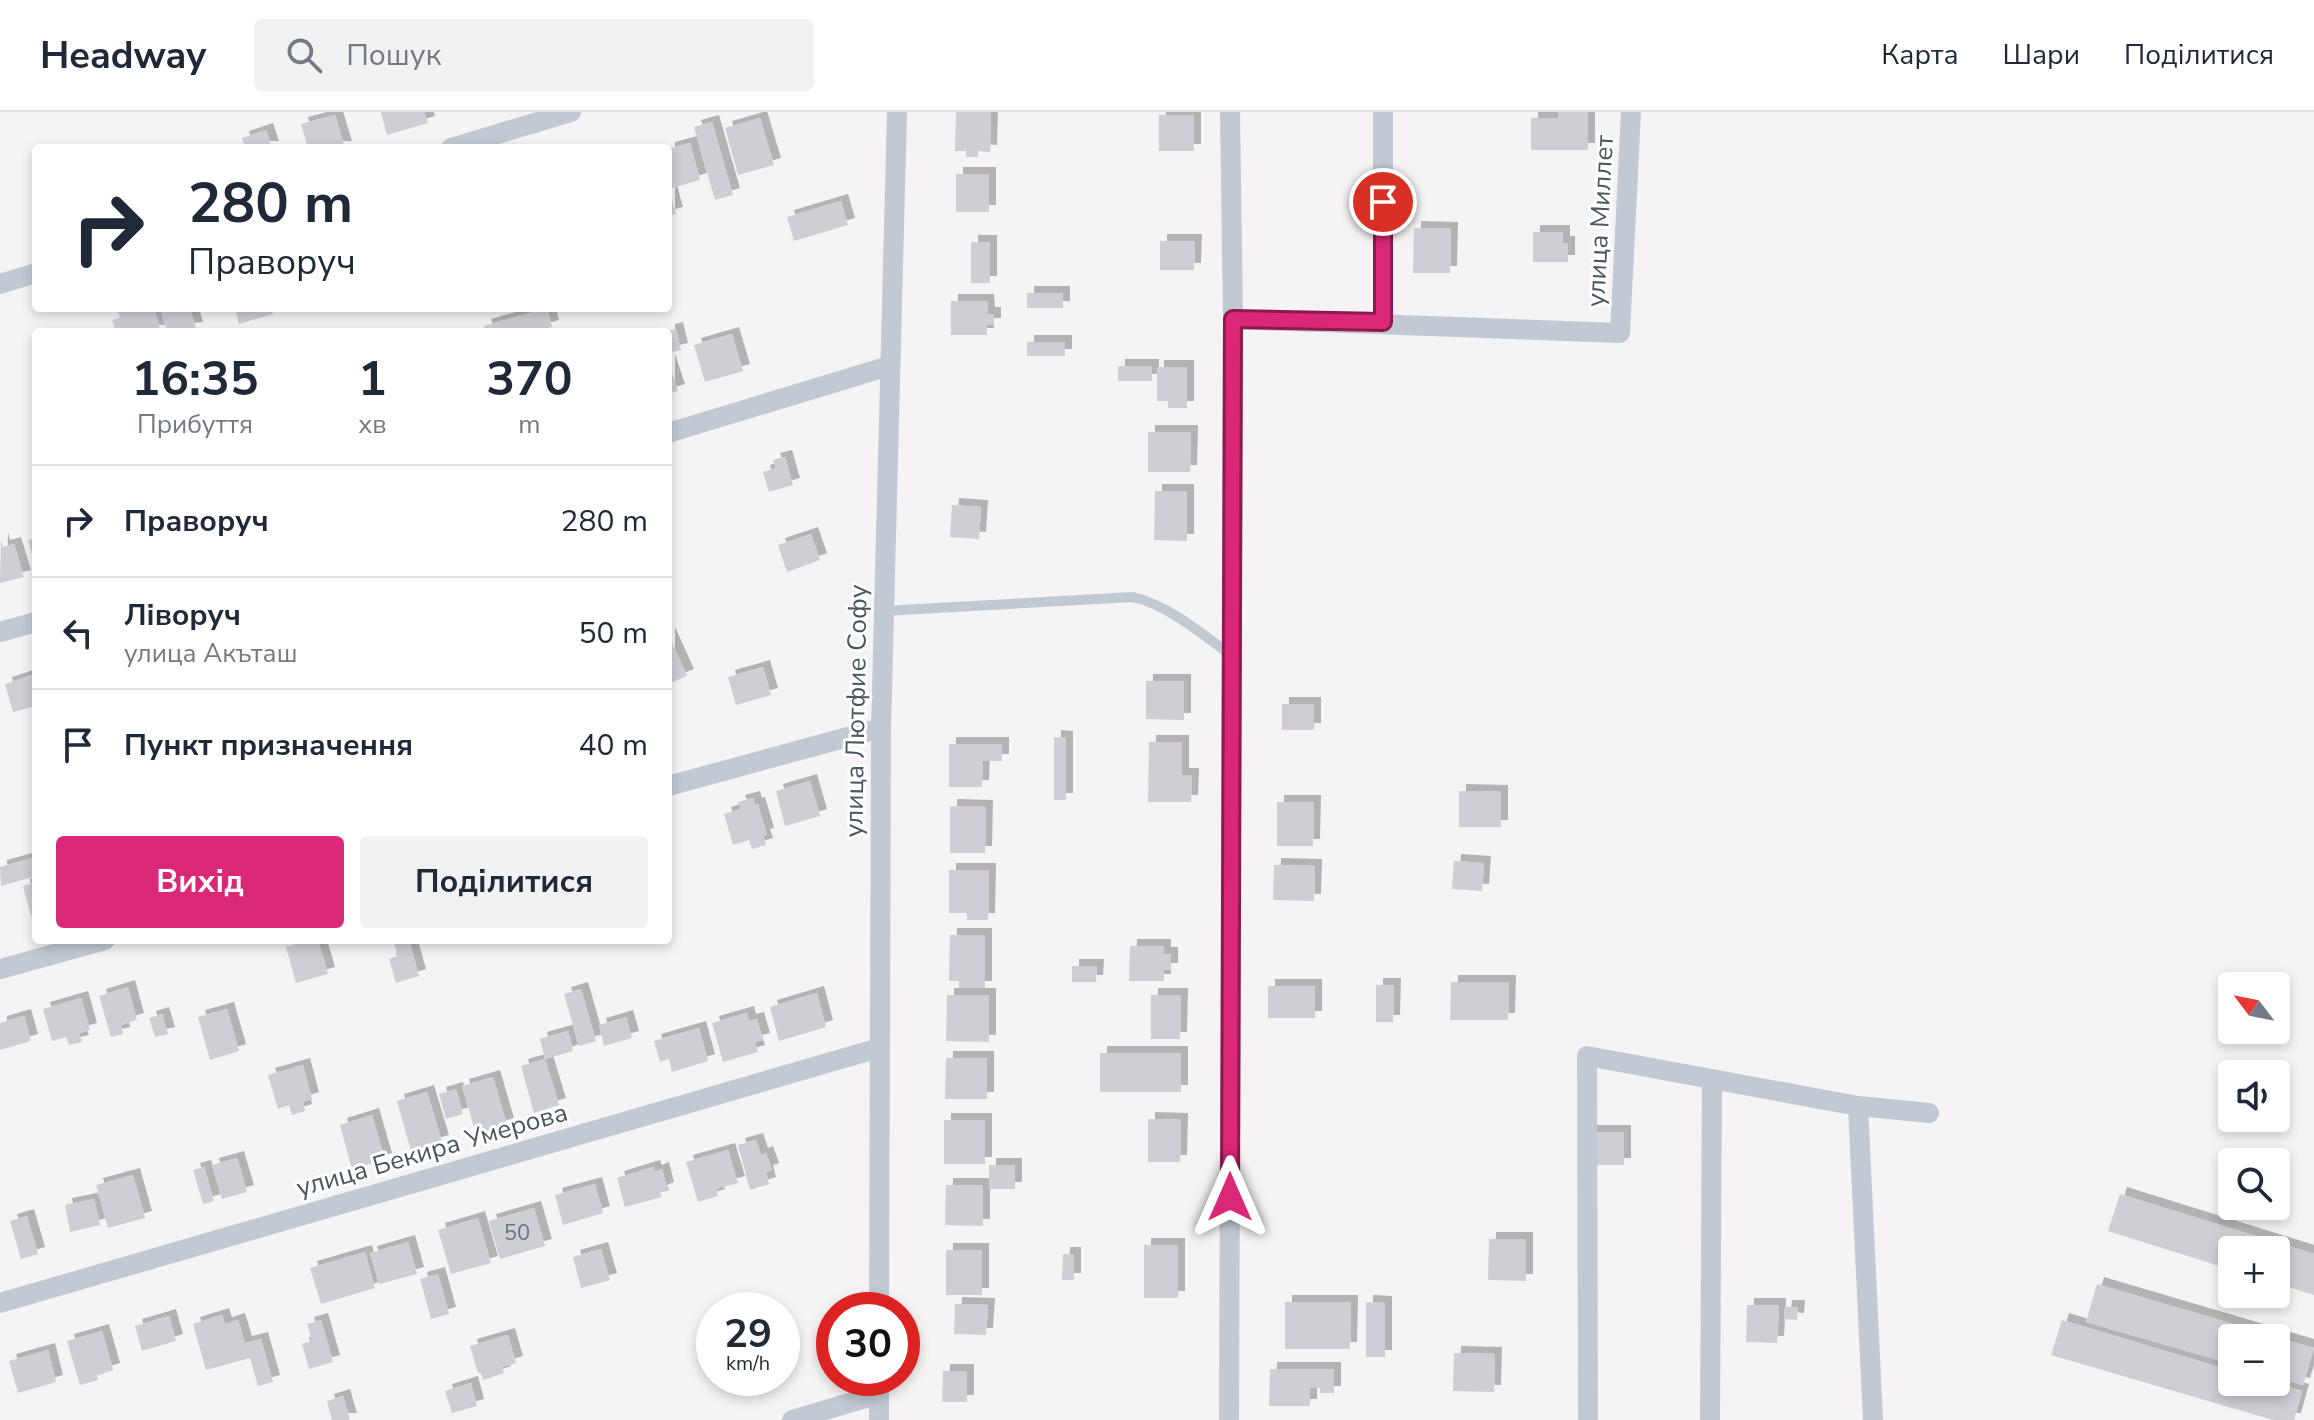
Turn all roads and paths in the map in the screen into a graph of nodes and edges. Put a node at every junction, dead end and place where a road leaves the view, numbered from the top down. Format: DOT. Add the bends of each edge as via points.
graph roads {
  1 [pos="571,112"];
  2 [pos="897,112"];
  3 [pos="1230,112"];
  4 [pos="1383,112"];
  5 [pos="1631,112"];
  6 [pos="464,144"];
  7 [pos="32,274"];
  8 [pos="0,284"];
  9 [pos="1233,319"];
  10 [pos="1383,322"];
  11 [pos="889,366"];
  12 [pos="672,432"];
  13 [pos="883,611"];
  14 [pos="32,623"];
  15 [pos="0,632"];
  16 [pos="1232,656"];
  17 [pos="881,728"];
  18 [pos="672,785"];
  19 [pos="91,944"];
  20 [pos="0,969"];
  21 [pos="879,1048"];
  22 [pos="1712,1079"];
  23 [pos="1858,1106"];
  24 [pos="1929,1113"];
  25 [pos="879,1292"];
  26 [pos="0,1303"];
  27 [pos="853,1396"];
  28 [pos="879,1396"];
  29 [pos="792,1420"];
  30 [pos="879,1420"];
  31 [pos="1229,1420"];
  32 [pos="1588,1420"];
  33 [pos="1710,1420"];
  34 [pos="1873,1420"];
  1 -- 6 [label="street"];
  2 -- 11 [label="street, улица Лютфие Софу"];
  3 -- 9 [label="street"];
  4 -- 10 [label="street"];
  5 -- 10 [label="street, улица Миллет" via="1620,333"];
  7 -- 8 [label="street"];
  9 -- 10 [label="street"];
  9 -- 16 [label="street"];
  11 -- 12 [label="street"];
  11 -- 13 [label="street, улица Лютфие Софу"];
  13 -- 16 [label="lane" via="1133,597 1167,611"];
  13 -- 17 [label="street, улица Лютфие Софу"];
  14 -- 15 [label="street"];
  16 -- 31 [label="street"];
  17 -- 18 [label="street"];
  17 -- 21 [label="street, улица Лютфие Софу"];
  19 -- 20 [label="street"];
  21 -- 25 [label="street, улица Лютфие Софу"];
  21 -- 26 [label="street, улица Бекира Умерова"];
  22 -- 23 [label="street"];
  22 -- 32 [label="street" via="1587,1056"];
  22 -- 33 [label="street"];
  23 -- 24 [label="street"];
  23 -- 34 [label="street"];
  27 -- 29 [label="street"];
  28 -- 30 [label="street"];
}
